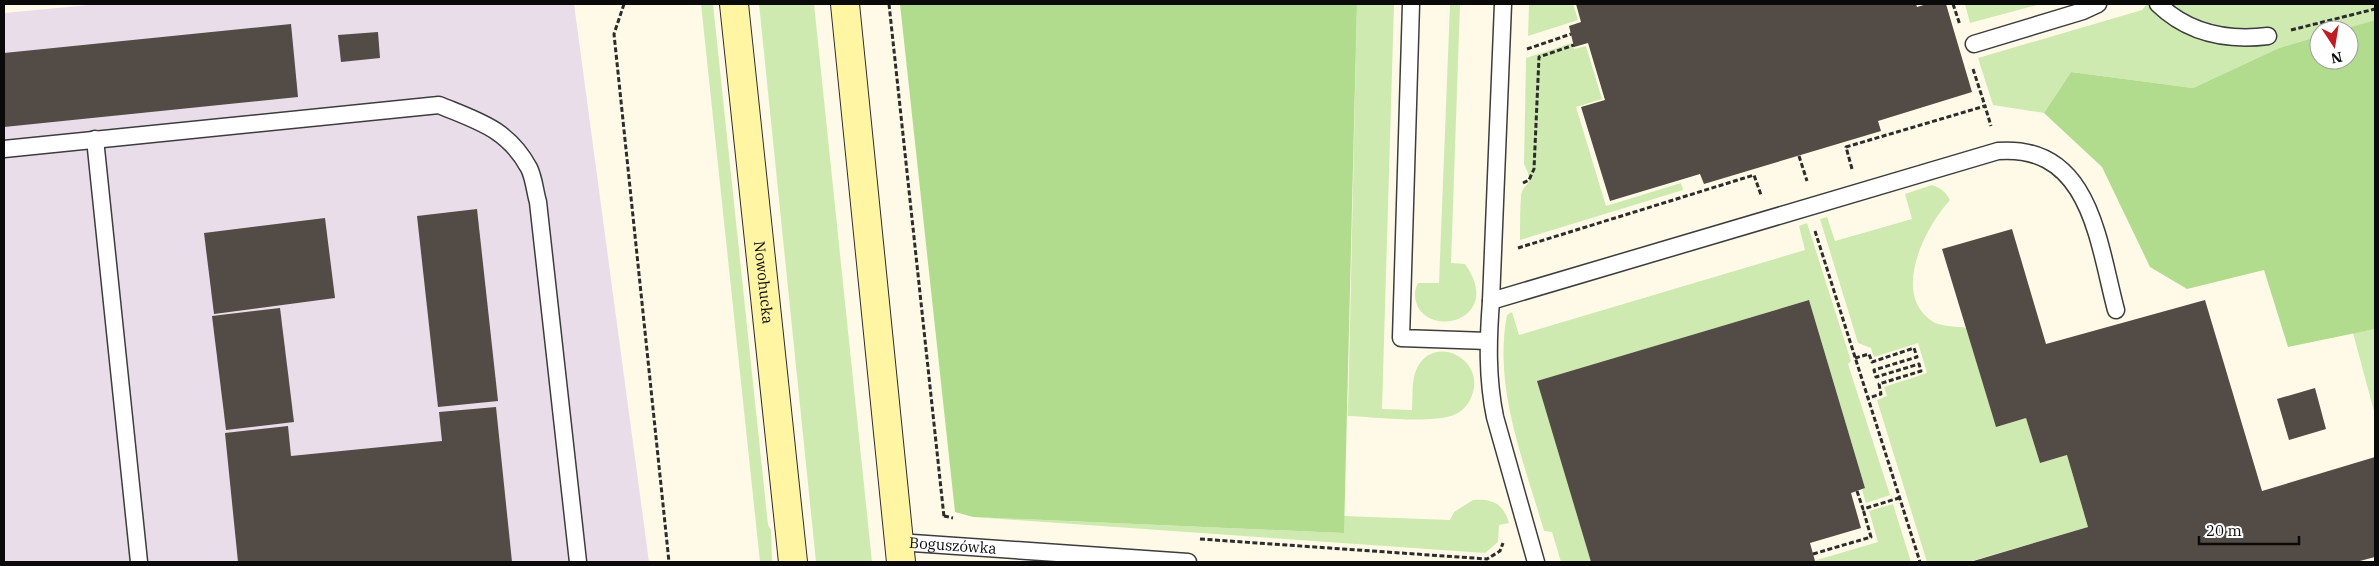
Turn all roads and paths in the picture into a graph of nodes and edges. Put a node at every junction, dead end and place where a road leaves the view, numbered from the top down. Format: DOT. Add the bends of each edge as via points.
graph roads {
  1 [pos="624,4"];
  2 [pos="734,4"];
  3 [pos="844,4"];
  4 [pos="889,4"];
  5 [pos="1411,4"];
  6 [pos="1503,4"];
  7 [pos="1954,4"];
  8 [pos="2098,4"];
  9 [pos="2158,4"];
  10 [pos="2375,9"];
  11 [pos="1960,28"];
  12 [pos="1571,34"];
  13 [pos="2268,36"];
  14 [pos="1974,44"];
  15 [pos="1574,45"];
  16 [pos="1521,51"];
  17 [pos="1976,80"];
  18 [pos="1984,106"];
  19 [pos="96,139"];
  20 [pos="4,149"];
  21 [pos="1998,151"];
  22 [pos="1799,156"];
  23 [pos="1853,173"];
  24 [pos="1522,176"];
  25 [pos="1762,200"];
  26 [pos="1807,207"];
  27 [pos="1514,240"];
  28 [pos="1490,301"];
  29 [pos="2116,310"];
  30 [pos="1488,341"];
  31 [pos="1855,358"];
  32 [pos="1868,398"];
  33 [pos="1857,491"];
  34 [pos="1899,498"];
  35 [pos="1863,509"];
  36 [pos="944,516"];
  37 [pos="958,520"];
  38 [pos="1504,537"];
  39 [pos="1190,538"];
  40 [pos="947,545"];
  41 [pos="899,552"];
  42 [pos="1813,554"];
  43 [pos="139,562"];
  44 [pos="578,562"];
  45 [pos="668,562"];
  46 [pos="793,562"];
  47 [pos="1188,562"];
  48 [pos="1536,562"];
  49 [pos="1920,562"];
  1 -- 45 [label="path" via="614,34"];
  2 -- 46 [label="main road, Nowohucka"];
  3 -- 41 [label="main road"];
  4 -- 36 [label="path"];
  5 -- 30 [label="lane" via="1401,338"];
  6 -- 28 [label="lane"];
  7 -- 11 [label="path"];
  8 -- 14 [label="lane"];
  9 -- 13 [label="lane" via="2183,24 2206,34 2248,39"];
  10 -- 13 [label="path"];
  12 -- 16 [label="path"];
  15 -- 24 [label="path" via="1539,57 1534,169 1529,180 1522,185"];
  17 -- 18 [label="path"];
  18 -- 21 [label="path"];
  18 -- 23 [label="path" via="1846,147"];
  19 -- 20 [label="lane"];
  19 -- 43 [label="lane"];
  19 -- 44 [label="lane" via="439,105 491,126 509,139 530,170 538,202"];
  21 -- 26 [label="lane"];
  21 -- 29 [label="lane" via="2019,149 2038,154 2067,174 2080,191 2089,210"];
  22 -- 26 [label="path" via="1808,186"];
  25 -- 27 [label="path" via="1754,175 1514,249"];
  26 -- 28 [label="lane"];
  26 -- 31 [label="path"];
  28 -- 30 [label="lane"];
  30 -- 48 [label="lane" via="1490,393 1495,417"];
  31 -- 32 [label="path"];
  31 -- 32 [label="path" via="1869,354 1872,362 1914,348 1917,357 1874,370 1876,377 1919,364 1922,371 1879,384 1881,394"];
  32 -- 34 [label="path"];
  33 -- 35 [label="path"];
  34 -- 35 [label="path"];
  34 -- 49 [label="path"];
  35 -- 42 [label="path" via="1870,537"];
  36 -- 37 [label="path"];
  36 -- 40 [label="path"];
  38 -- 39 [label="path" via="1500,551 1487,558"];
  40 -- 41 [label="lane, Boguszówka"];
  40 -- 47 [label="lane, Boguszówka"];
}
